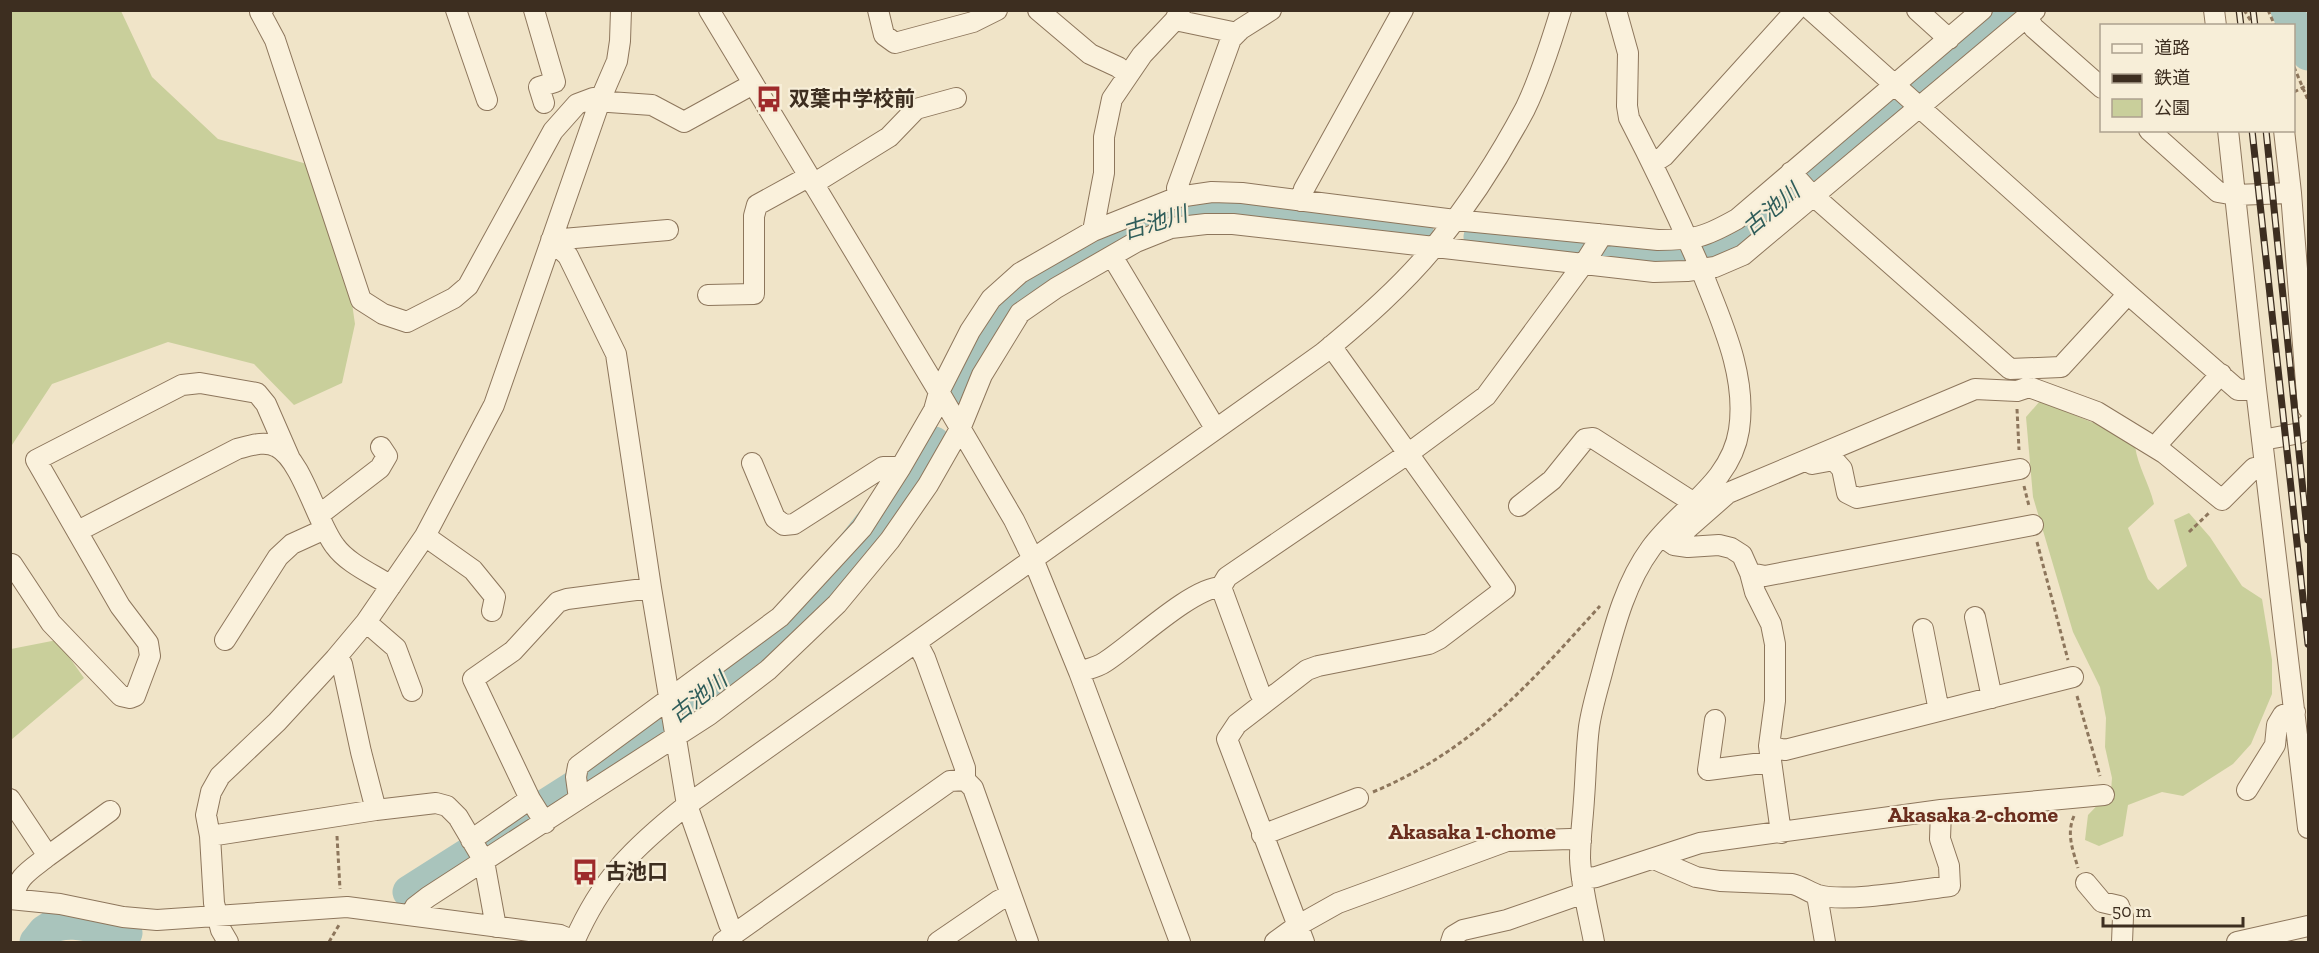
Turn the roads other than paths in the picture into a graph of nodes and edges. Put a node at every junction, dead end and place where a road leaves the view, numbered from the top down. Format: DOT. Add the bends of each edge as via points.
graph roads {
  1 [pos="263,10"];
  2 [pos="456,10"];
  3 [pos="534,10"];
  4 [pos="621,10"];
  5 [pos="709,10"];
  6 [pos="878,10"];
  7 [pos="998,10"];
  8 [pos="1271,10"];
  9 [pos="1403,10"];
  10 [pos="1561,10"];
  11 [pos="1616,10"];
  12 [pos="1796,10"];
  13 [pos="1811,10"];
  14 [pos="1917,10"];
  15 [pos="1982,10"];
  16 [pos="2031,14"];
  17 [pos="1177,15"];
  18 [pos="1045,16"];
  19 [pos="1237,33"];
  20 [pos="1949,39"];
  21 [pos="1127,74"];
  22 [pos="753,84"];
  23 [pos="2100,86"];
  24 [pos="1907,96"];
  25 [pos="601,98"];
  26 [pos="956,98"];
  27 [pos="487,100"];
  28 [pos="544,103"];
  29 [pos="2151,132"];
  30 [pos="2228,132"];
  31 [pos="2284,132"];
  32 [pos="1653,163"];
  33 [pos="811,181"];
  34 [pos="1803,185"];
  35 [pos="2292,193"];
  36 [pos="2235,195"];
  37 [pos="1178,197"];
  38 [pos="1293,202"];
  39 [pos="1455,220"];
  40 [pos="1277,228"];
  41 [pos="668,230"];
  42 [pos="1093,231"];
  43 [pos="1599,237"];
  44 [pos="551,240"];
  45 [pos="1434,247"];
  46 [pos="1112,256"];
  47 [pos="1695,256"];
  48 [pos="1585,262"];
  49 [pos="2128,294"];
  50 [pos="708,295"];
  51 [pos="1332,346"];
  52 [pos="2221,374"];
  53 [pos="2256,389"];
  54 [pos="939,392"];
  55 [pos="2308,408"];
  56 [pos="2308,424"];
  57 [pos="1215,428"];
  58 [pos="960,429"];
  59 [pos="2161,440"];
  60 [pos="2262,440"];
  61 [pos="381,447"];
  62 [pos="1409,453"];
  63 [pos="290,459"];
  64 [pos="752,463"];
  65 [pos="901,467"];
  66 [pos="2265,467"];
  67 [pos="1785,469"];
  68 [pos="2020,469"];
  69 [pos="1694,503"];
  70 [pos="1519,506"];
  71 [pos="322,522"];
  72 [pos="2033,525"];
  73 [pos="78,531"];
  74 [pos="425,536"];
  75 [pos="1668,540"];
  76 [pos="1034,559"];
  77 [pos="12,564"];
  78 [pos="1750,573"];
  79 [pos="392,586"];
  80 [pos="1221,587"];
  81 [pos="651,588"];
  82 [pos="492,610"];
  83 [pos="1975,618"];
  84 [pos="366,622"];
  85 [pos="1923,628"];
  86 [pos="225,640"];
  87 [pos="917,643"];
  88 [pos="335,659"];
  89 [pos="1079,672"];
  90 [pos="2073,677"];
  91 [pos="412,691"];
  92 [pos="1992,698"];
  93 [pos="1265,702"];
  94 [pos="669,704"];
  95 [pos="1940,711"];
  96 [pos="2295,712"];
  97 [pos="1715,720"];
  98 [pos="675,735"];
  99 [pos="1770,754"];
  100 [pos="964,780"];
  101 [pos="578,790"];
  102 [pos="2247,790"];
  103 [pos="2104,795"];
  104 [pos="1358,798"];
  105 [pos="10,799"];
  106 [pos="687,805"];
  107 [pos="376,810"];
  108 [pos="537,810"];
  109 [pos="1941,810"];
  110 [pos="110,811"];
  111 [pos="2308,828"];
  112 [pos="1781,833"];
  113 [pos="1262,835"];
  114 [pos="210,836"];
  115 [pos="1581,841"];
  116 [pos="478,850"];
  117 [pos="48,856"];
  118 [pos="1654,859"];
  119 [pos="2086,883"];
  120 [pos="1583,886"];
  121 [pos="1010,895"];
  122 [pos="1817,895"];
  123 [pos="12,899"];
  124 [pos="216,915"];
  125 [pos="411,915"];
  126 [pos="2308,926"];
  127 [pos="496,927"];
  128 [pos="1301,934"];
  129 [pos="729,938"];
  130 [pos="228,942"];
  131 [pos="574,942"];
  132 [pos="938,942"];
  133 [pos="1028,942"];
  134 [pos="1180,942"];
  135 [pos="1275,942"];
  136 [pos="1450,942"];
  137 [pos="1594,942"];
  138 [pos="1825,942"];
  139 [pos="2122,942"];
  140 [pos="2237,942"];
  1 -- 25 [label="street" via="260,12 275,40 361,300 383,314 407,322 454,298 468,286 553,131 577,104"];
  2 -- 27 [label="street"];
  3 -- 28 [label="street" via="555,82 539,87"];
  4 -- 25 [label="street" via="617,61"];
  5 -- 22 [label="street"];
  6 -- 7 [label="street" via="884,35 895,43 974,22"];
  8 -- 19 [label="street"];
  9 -- 38 [label="street" via="1304,189"];
  10 -- 39 [label="street" via="1526,107"];
  11 -- 32 [label="street" via="1628,53 1629,118"];
  12 -- 32 [label="street" via="1664,156"];
  13 -- 24 [label="street"];
  14 -- 20 [label="street"];
  15 -- 20 [label="street"];
  16 -- 23 [label="street" via="2034,28"];
  16 -- 24 [label="street"];
  17 -- 19 [label="street"];
  17 -- 21 [label="street"];
  18 -- 21 [label="street" via="1090,54"];
  19 -- 37 [label="street" via="1231,39 1177,188"];
  20 -- 24 [label="street"];
  21 -- 42 [label="street" via="1112,99"];
  22 -- 25 [label="street" via="684,122 652,105"];
  22 -- 33 [label="street"];
  24 -- 34 [label="street"];
  24 -- 34 [label="street"];
  24 -- 49 [label="street"];
  25 -- 44 [label="street"];
  26 -- 33 [label="street" via="916,109 889,137"];
  29 -- 36 [label="street" via="2218,192"];
  30 -- 36 [label="street"];
  31 -- 35 [label="street"];
  32 -- 47 [label="street"];
  33 -- 50 [label="street" via="757,205 754,294"];
  33 -- 54 [label="street"];
  34 -- 47 [label="street" via="1711,233"];
  34 -- 47 [label="street" via="1743,255 1715,267"];
  34 -- 49 [label="street" via="2010,369 2061,367"];
  35 -- 36 [label="street"];
  35 -- 55 [label="street"];
  36 -- 53 [label="street"];
  37 -- 38 [label="street" via="1212,192"];
  37 -- 42 [label="street"];
  38 -- 39 [label="street"];
  38 -- 40 [label="street"];
  39 -- 43 [label="street"];
  39 -- 45 [label="street"];
  40 -- 45 [label="street"];
  40 -- 46 [label="street" via="1233,224 1171,228"];
  41 -- 44 [label="street"];
  42 -- 54 [label="street" via="1020,273 991,299"];
  43 -- 47 [label="street" via="1658,240"];
  43 -- 48 [label="street"];
  44 -- 74 [label="street" via="494,405"];
  44 -- 81 [label="street" via="568,256 616,354"];
  45 -- 48 [label="street"];
  45 -- 51 [label="street" via="1374,310"];
  46 -- 57 [label="street"];
  46 -- 58 [label="street" via="1020,313 982,375"];
  47 -- 48 [label="street" via="1654,272"];
  47 -- 69 [label="street" via="1732,351 1740,409 1739,431 1730,457 1719,478"];
  48 -- 62 [label="street" via="1486,396"];
  49 -- 52 [label="street"];
  51 -- 57 [label="street"];
  51 -- 62 [label="street"];
  52 -- 53 [label="street" via="2238,390"];
  52 -- 59 [label="street"];
  53 -- 60 [label="street"];
  54 -- 58 [label="street"];
  54 -- 65 [label="street" via="934,410"];
  56 -- 60 [label="street" via="2300,433"];
  57 -- 76 [label="street"];
  58 -- 76 [label="street"];
  58 -- 98 [label="street" via="890,540 837,604 768,670"];
  60 -- 66 [label="street"];
  61 -- 71 [label="street" via="387,456 380,468"];
  62 -- 80 [label="street" via="1227,577"];
  62 -- 93 [label="street" via="1505,589 1429,644 1318,666"];
  63 -- 71 [label="street"];
  63 -- 73 [label="street" via="277,446 261,443 237,449"];
  63 -- 73 [label="street" via="266,404 257,393 200,383 182,385 36,460"];
  64 -- 65 [label="street" via="775,518 784,525 795,525 883,467"];
  65 -- 94 [label="street" via="862,528 780,617"];
  66 -- 67 [label="street" via="2254,468 2222,500 2164,453 2097,412 2029,387 2017,392 1975,389"];
  66 -- 96 [label="street"];
  67 -- 68 [label="street" via="1834,460 1842,468 1847,493 1857,498"];
  67 -- 75 [label="street" via="1728,493 1687,529"];
  69 -- 70 [label="street" via="1593,438 1585,439 1552,480"];
  69 -- 75 [label="street"];
  71 -- 79 [label="street" via="335,546 348,559"];
  71 -- 86 [label="street" via="278,557"];
  72 -- 78 [label="street" via="1766,576"];
  73 -- 77 [label="street" via="120,606 148,643 150,656 135,696 121,696 51,623"];
  74 -- 79 [label="street"];
  74 -- 82 [label="street" via="473,570 495,597"];
  75 -- 78 [label="street" via="1688,547 1731,548 1742,555"];
  75 -- 115 [label="street" via="1635,573 1593,705"];
  76 -- 87 [label="street"];
  76 -- 89 [label="street"];
  78 -- 99 [label="street" via="1771,624 1774,644 1776,701"];
  79 -- 84 [label="street"];
  80 -- 89 [label="street" via="1212,587 1182,605 1103,664"];
  80 -- 93 [label="street"];
  81 -- 94 [label="street"];
  81 -- 108 [label="street" via="558,602 513,651 473,679"];
  83 -- 92 [label="street"];
  84 -- 88 [label="street"];
  84 -- 91 [label="street" via="396,648"];
  85 -- 95 [label="street"];
  87 -- 100 [label="street" via="965,768"];
  87 -- 106 [label="street"];
  88 -- 107 [label="street" via="342,664"];
  88 -- 114 [label="street" via="220,776 211,792 206,815"];
  89 -- 134 [label="street"];
  90 -- 92 [label="street"];
  92 -- 95 [label="street"];
  93 -- 113 [label="street" via="1237,724 1227,738"];
  94 -- 98 [label="street"];
  94 -- 101 [label="street" via="578,766"];
  95 -- 99 [label="street"];
  96 -- 102 [label="street" via="2283,715 2277,725 2275,745"];
  96 -- 111 [label="street"];
  97 -- 99 [label="street" via="1708,770"];
  98 -- 101 [label="street"];
  98 -- 106 [label="street"];
  99 -- 112 [label="street"];
  100 -- 121 [label="street" via="972,788"];
  100 -- 129 [label="street" via="950,781"];
  101 -- 108 [label="street"];
  103 -- 109 [label="street"];
  104 -- 113 [label="street"];
  105 -- 117 [label="street"];
  106 -- 129 [label="street" via="729,924"];
  106 -- 131 [label="street" via="618,867 593,903"];
  107 -- 114 [label="street"];
  107 -- 116 [label="street" via="436,803 447,806"];
  108 -- 116 [label="street"];
  108 -- 116 [label="street"];
  109 -- 112 [label="street"];
  109 -- 122 [label="street" via="1940,839 1949,866 1950,886 1848,897"];
  110 -- 117 [label="street"];
  112 -- 118 [label="street" via="1700,843"];
  113 -- 128 [label="street"];
  114 -- 124 [label="street"];
  115 -- 120 [label="street"];
  115 -- 128 [label="street" via="1507,841 1338,903"];
  116 -- 125 [label="street"];
  116 -- 127 [label="street"];
  117 -- 123 [label="street" via="19,879"];
  118 -- 120 [label="street" via="1596,877"];
  118 -- 122 [label="street" via="1696,877 1801,885"];
  119 -- 139 [label="street" via="2102,902 2120,906"];
  120 -- 136 [label="street" via="1507,920 1463,930"];
  120 -- 137 [label="street"];
  121 -- 132 [label="street"];
  121 -- 133 [label="street"];
  122 -- 138 [label="street"];
  123 -- 124 [label="street" via="157,920"];
  124 -- 125 [label="street" via="342,907"];
  124 -- 130 [label="street"];
  125 -- 127 [label="street"];
  126 -- 140 [label="street"];
  127 -- 131 [label="street" via="560,935"];
  128 -- 135 [label="street"];
}
